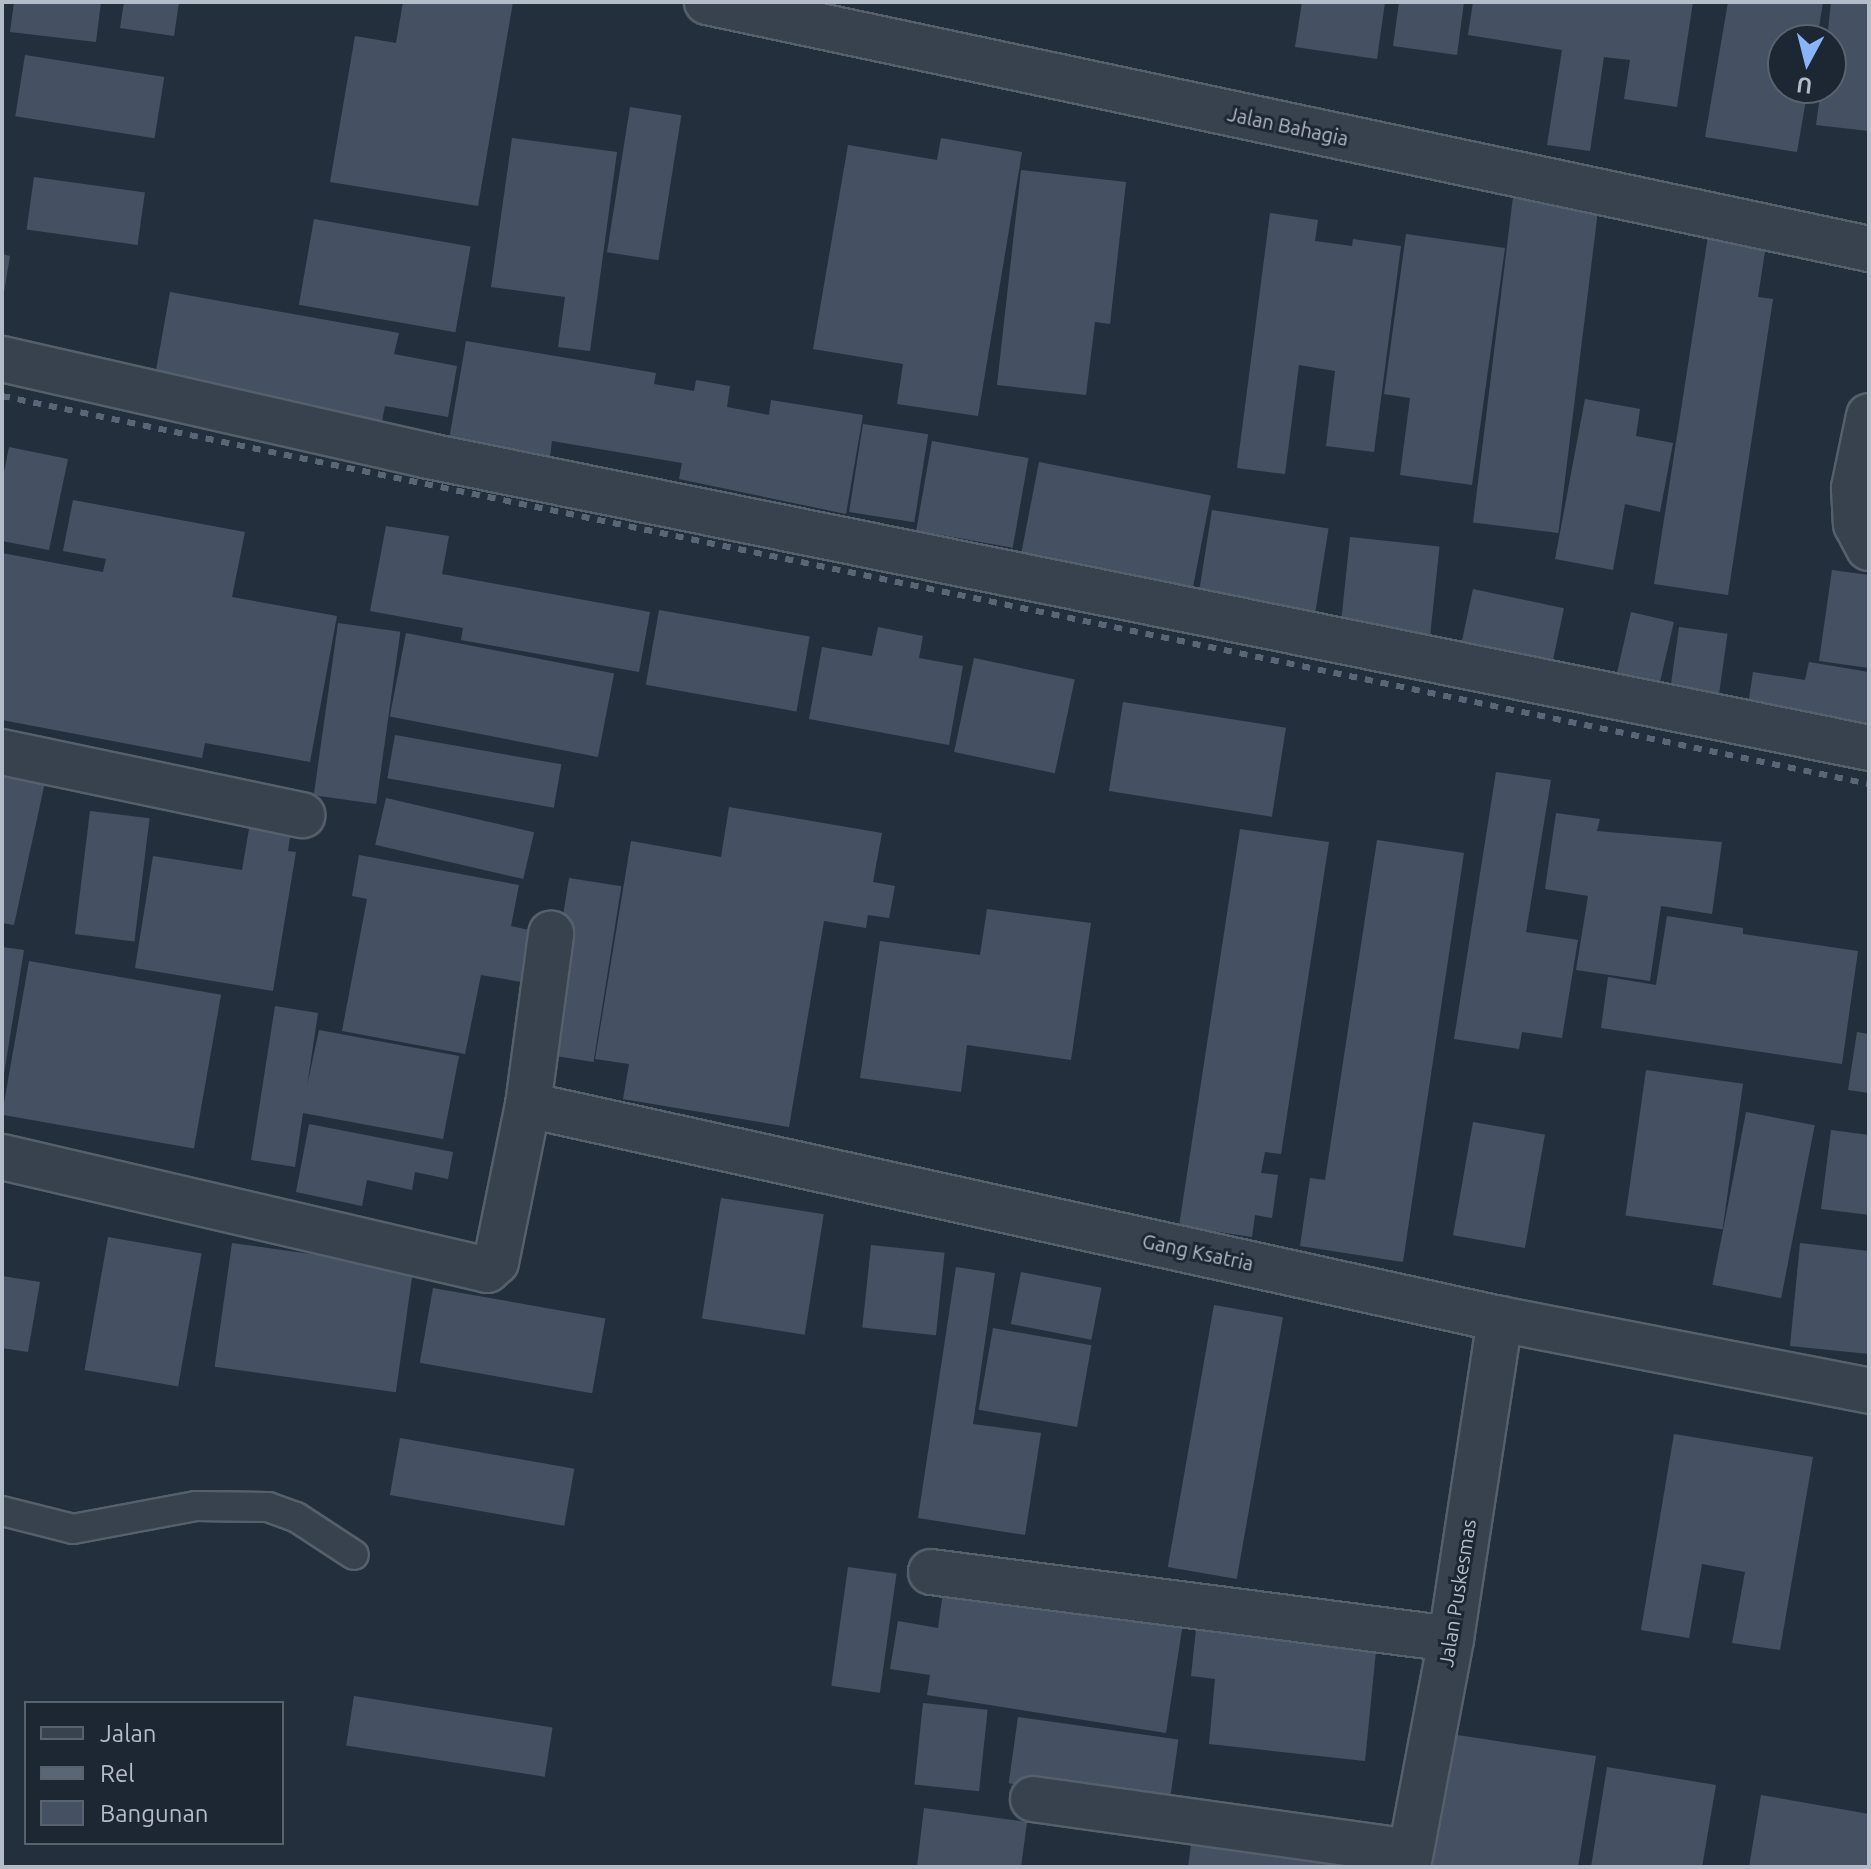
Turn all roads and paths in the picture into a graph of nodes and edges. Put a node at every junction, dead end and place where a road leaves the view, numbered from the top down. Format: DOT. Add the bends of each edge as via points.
graph roads {
  1 [pos="707,2"];
  2 [pos="1869,249"];
  3 [pos="2,359"];
  4 [pos="1869,416"];
  5 [pos="1869,548"];
  6 [pos="1869,748"];
  7 [pos="2,752"];
  8 [pos="302,815"];
  9 [pos="551,934"];
  10 [pos="528,1105"];
  11 [pos="2,1157"];
  12 [pos="1500,1319"];
  13 [pos="1869,1391"];
  14 [pos="2,1511"];
  15 [pos="354,1555"];
  16 [pos="931,1572"];
  17 [pos="1451,1639"];
  18 [pos="1033,1799"];
  19 [pos="1409,1859"];
  1 -- 2 [label="street, Jalan Bahagia"];
  3 -- 6 [label="street" via="424,455"];
  4 -- 5 [label="street" via="1854,488 1856,524"];
  7 -- 8 [label="street"];
  9 -- 10 [label="street"];
  10 -- 11 [label="street" via="496,1262 476,1272"];
  10 -- 12 [label="street, Gang Ksatria"];
  12 -- 13 [label="street, Gang Ksatria"];
  12 -- 17 [label="street, Jalan Puskesmas"];
  14 -- 15 [label="lane" via="73,1529 196,1506 268,1507 296,1517"];
  16 -- 17 [label="street"];
  17 -- 19 [label="street, Jalan Puskesmas"];
  18 -- 19 [label="street"];
}
